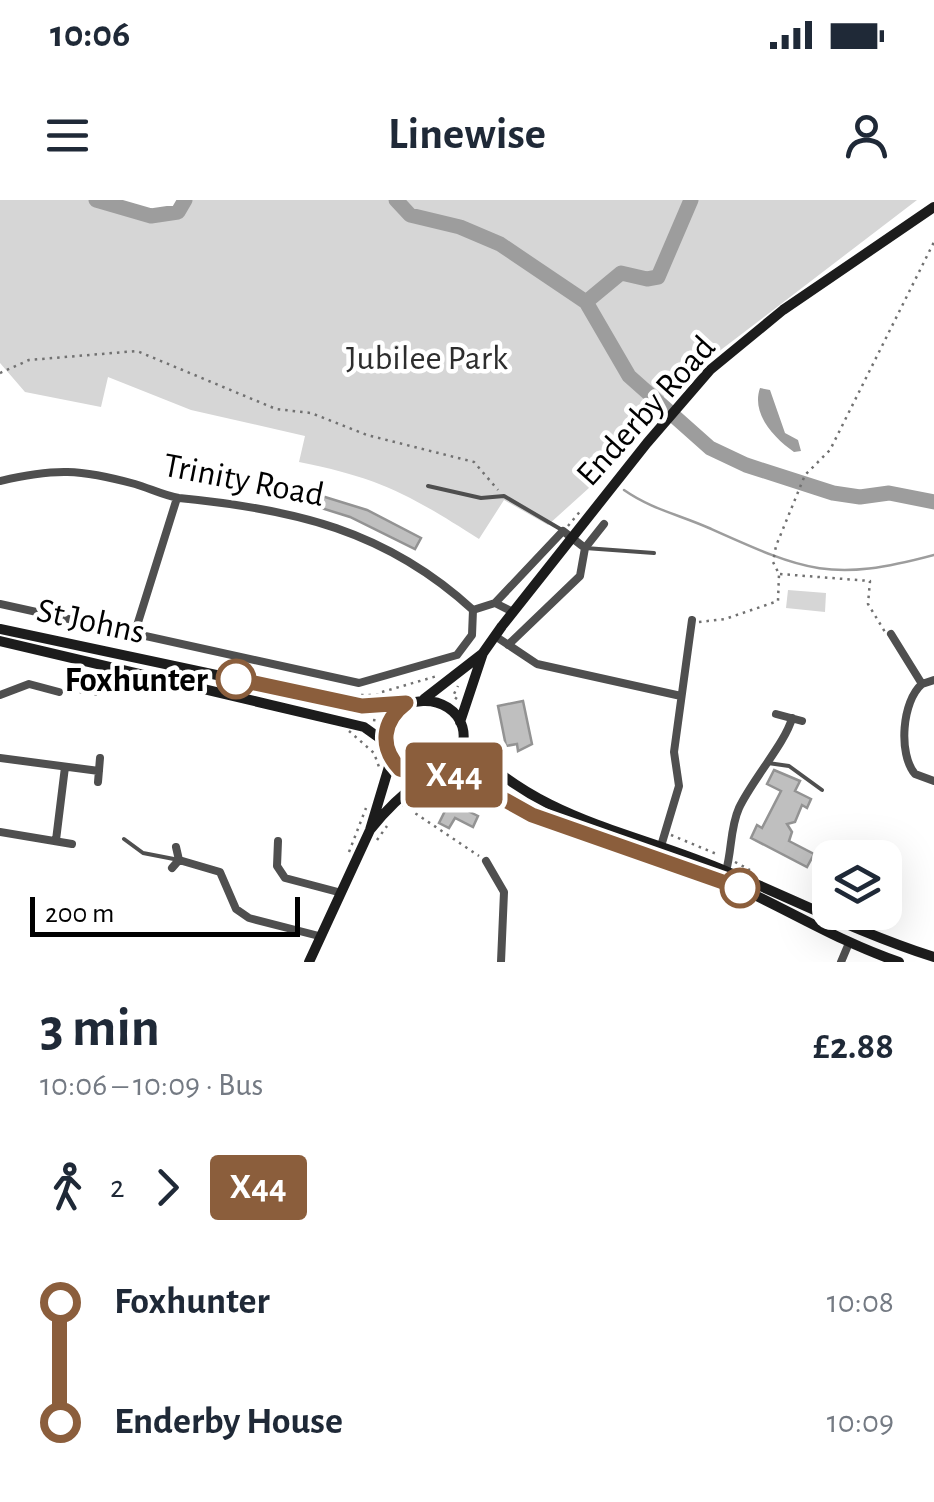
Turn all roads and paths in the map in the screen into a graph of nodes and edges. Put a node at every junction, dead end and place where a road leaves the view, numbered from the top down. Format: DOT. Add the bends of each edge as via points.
graph roads {
  1 [pos="934,207"];
  2 [pos="934,242"];
  3 [pos="0,373"];
  4 [pos="0,481"];
  5 [pos="428,486"];
  6 [pos="504,496"];
  7 [pos="177,498"];
  8 [pos="604,524"];
  9 [pos="568,534"];
  10 [pos="585,548"];
  11 [pos="654,553"];
  12 [pos="779,574"];
  13 [pos="0,604"];
  14 [pos="495,604"];
  15 [pos="474,610"];
  16 [pos="512,612"];
  17 [pos="692,620"];
  18 [pos="0,629"];
  19 [pos="135,632"];
  20 [pos="891,634"];
  21 [pos="472,635"];
  22 [pos="495,636"];
  23 [pos="0,641"];
  24 [pos="508,645"];
  25 [pos="485,650"];
  26 [pos="112,666"];
  27 [pos="438,675"];
  28 [pos="934,680"];
  29 [pos="922,684"];
  30 [pos="44,685"];
  31 [pos="58,692"];
  32 [pos="380,692"];
  33 [pos="0,695"];
  34 [pos="681,696"];
  35 [pos="41,698"];
  36 [pos="424,699"];
  37 [pos="406,703"];
  38 [pos="776,714"];
  39 [pos="460,722"];
  40 [pos="463,740"];
  41 [pos="385,742"];
  42 [pos="0,758"];
  43 [pos="100,758"];
  44 [pos="392,760"];
  45 [pos="378,764"];
  46 [pos="763,764"];
  47 [pos="65,766"];
  48 [pos="489,768"];
  49 [pos="99,771"];
  50 [pos="376,774"];
  51 [pos="440,774"];
  52 [pos="460,775"];
  53 [pos="426,777"];
  54 [pos="934,781"];
  55 [pos="98,782"];
  56 [pos="822,790"];
  57 [pos="368,803"];
  58 [pos="403,805"];
  59 [pos="370,830"];
  60 [pos="0,832"];
  61 [pos="124,839"];
  62 [pos="56,840"];
  63 [pos="278,841"];
  64 [pos="72,844"];
  65 [pos="661,846"];
  66 [pos="176,848"];
  67 [pos="179,860"];
  68 [pos="486,861"];
  69 [pos="344,866"];
  70 [pos="172,868"];
  71 [pos="726,871"];
  72 [pos="338,892"];
  73 [pos="319,936"];
  74 [pos="848,943"];
  75 [pos="934,957"];
  76 [pos="309,962"];
  77 [pos="501,962"];
  78 [pos="841,962"];
  79 [pos="898,962"];
  1 -- 9 [label="main road, Enderby Road" via="783,310 710,370"];
  2 -- 12 [label="path" via="830,450 805,475 774,554"];
  3 -- 6 [label="path" via="29,360 137,352 276,409 312,412 367,435 474,462"];
  4 -- 7 [label="street, Trinity Road" via="82,470"];
  5 -- 6 [label="lane"];
  6 -- 9 [label="lane"];
  7 -- 15 [label="street, Trinity Road" via="324,521 397,554"];
  7 -- 19 [label="street"];
  8 -- 10 [label="street"];
  9 -- 10 [label="street"];
  9 -- 14 [label="street"];
  9 -- 16 [label="main road, Enderby Road"];
  10 -- 11 [label="lane"];
  10 -- 24 [label="street" via="580,576"];
  12 -- 17 [label="path" via="780,596 773,604 706,623"];
  12 -- 20 [label="path" via="870,581 868,604"];
  13 -- 19 [label="street"];
  14 -- 15 [label="street"];
  14 -- 16 [label="street"];
  15 -- 21 [label="street"];
  16 -- 22 [label="main road, Enderby Road"];
  17 -- 34 [label="street"];
  18 -- 37 [label="main road, St Johns" via="334,701"];
  19 -- 21 [label="street" via="359,683 457,655"];
  20 -- 29 [label="street"];
  21 -- 25 [label="street"];
  22 -- 24 [label="street"];
  22 -- 25 [label="main road, Enderby Road"];
  23 -- 26 [label="main road, St Johns"];
  24 -- 34 [label="street" via="537,664"];
  25 -- 36 [label="main road, Enderby Road"];
  25 -- 39 [label="main road, Enderby Road"];
  26 -- 31 [label="path" via="98,694"];
  26 -- 41 [label="main road, St Johns" via="364,727"];
  27 -- 32 [label="path"];
  28 -- 29 [label="street"];
  29 -- 54 [label="street" via="909,704 905,752 916,774"];
  30 -- 31 [label="street"];
  30 -- 33 [label="street" via="16,686"];
  30 -- 35 [label="street"];
  34 -- 65 [label="street" via="674,752 679,786"];
  36 -- 37 [label="main road"];
  36 -- 39 [label="main road" via="439,702"];
  37 -- 41 [label="main road" via="388,722"];
  38 -- 46 [label="street" via="797,720"];
  39 -- 40 [label="main road"];
  40 -- 48 [label="main road"];
  40 -- 51 [label="main road" via="452,766"];
  41 -- 44 [label="main road"];
  42 -- 47 [label="street"];
  43 -- 49 [label="street"];
  44 -- 53 [label="main road" via="412,776"];
  44 -- 59 [label="main road"];
  45 -- 50 [label="path"];
  46 -- 56 [label="lane" via="789,766"];
  46 -- 71 [label="street" via="733,824"];
  47 -- 49 [label="street"];
  47 -- 62 [label="street"];
  48 -- 52 [label="path" via="483,773 465,762"];
  48 -- 65 [label="main road" via="545,805"];
  49 -- 55 [label="street"];
  51 -- 52 [label="main road"];
  51 -- 53 [label="main road"];
  52 -- 74 [label="main road" via="532,815 724,880"];
  53 -- 59 [label="main road"];
  57 -- 69 [label="path"];
  58 -- 68 [label="path"];
  59 -- 72 [label="main road"];
  60 -- 62 [label="street"];
  61 -- 67 [label="lane" via="143,853"];
  62 -- 64 [label="street"];
  63 -- 72 [label="street" via="277,866 285,878"];
  65 -- 71 [label="main road"];
  66 -- 67 [label="street"];
  67 -- 70 [label="street"];
  67 -- 73 [label="street" via="220,872 236,908 249,918"];
  68 -- 77 [label="street" via="504,892"];
  71 -- 75 [label="main road" via="864,934"];
  72 -- 73 [label="main road"];
  73 -- 76 [label="main road"];
  74 -- 78 [label="street"];
  74 -- 79 [label="main road"];
}
